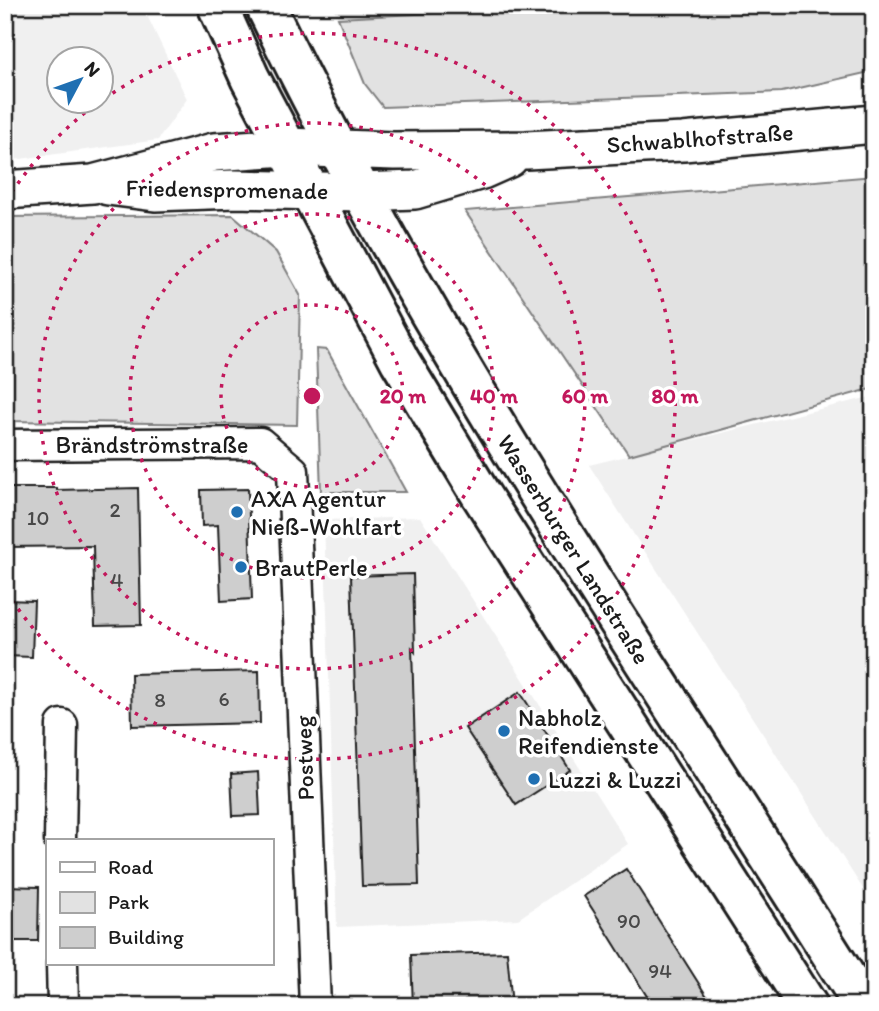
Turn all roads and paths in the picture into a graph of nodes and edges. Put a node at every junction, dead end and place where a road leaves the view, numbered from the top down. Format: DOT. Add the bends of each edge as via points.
graph roads {
  1 [pos="217,5"];
  2 [pos="265,5"];
  3 [pos="874,124"];
  4 [pos="286,147"];
  5 [pos="338,150"];
  6 [pos="526,150"];
  7 [pos="93,184"];
  8 [pos="5,190"];
  9 [pos="309,190"];
  10 [pos="361,192"];
  11 [pos="5,445"];
  12 [pos="295,510"];
  13 [pos="62,725"];
  14 [pos="60,839"];
  15 [pos="62,965"];
  16 [pos="63,1006"];
  17 [pos="315,1006"];
  18 [pos="808,1006"];
  19 [pos="864,1006"];
  1 -- 4 [label="main road, Wasserburger Landstraße"];
  2 -- 5 [label="main road, Wasserburger Landstraße"];
  3 -- 6 [label="street, Schwablhofstraße" via="682,142"];
  4 -- 5 [label="street, Friedenspromenade"];
  4 -- 7 [label="street, Friedenspromenade" via="214,152"];
  4 -- 9 [label="main road, Wasserburger Landstraße"];
  5 -- 6 [label="street, Schwablhofstraße"];
  5 -- 10 [label="main road, Wasserburger Landstraße"];
  6 -- 10 [label="street, Schwablhofstraße" via="482,170 415,190"];
  7 -- 8 [label="street, Friedenspromenade"];
  7 -- 9 [label="street, Friedenspromenade" via="155,192"];
  9 -- 10 [label="street, Friedenspromenade"];
  9 -- 18 [label="main road, Wasserburger Landstraße" via="400,361 481,495"];
  10 -- 19 [label="main road, Wasserburger Landstraße" via="607,606"];
  11 -- 12 [label="street, Brändströmstraße" via="260,443 293,471"];
  12 -- 17 [label="street, Postweg"];
  13 -- 14 [label="street"];
  15 -- 16 [label="street"];
}
